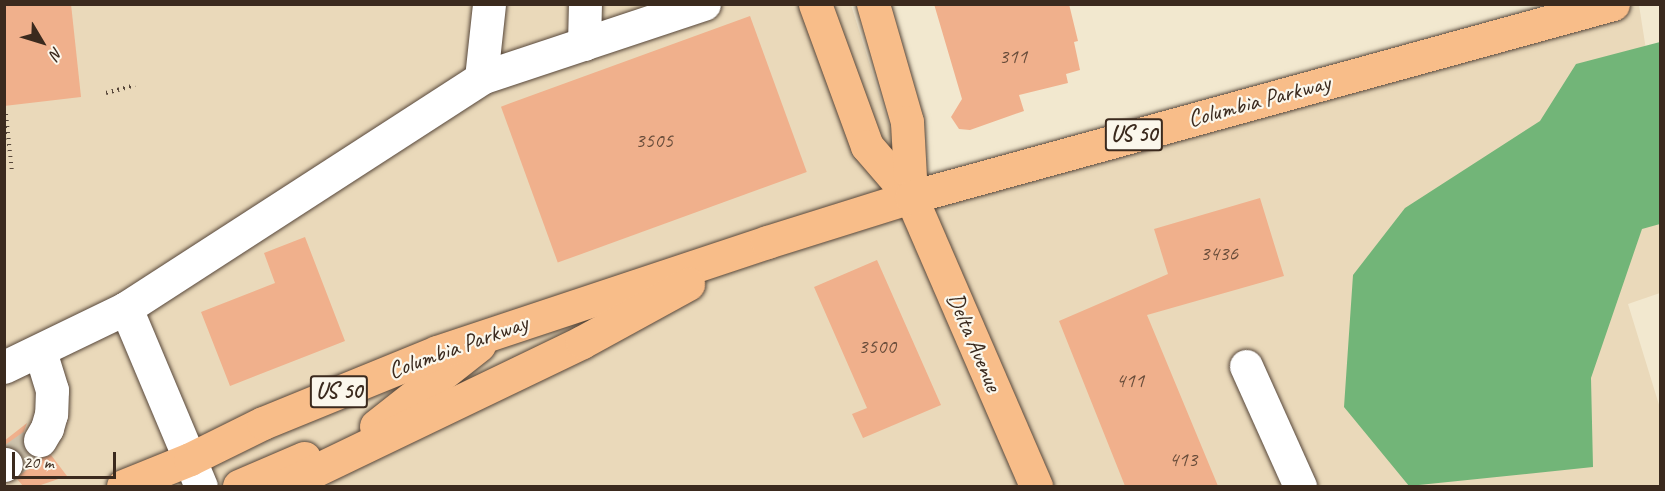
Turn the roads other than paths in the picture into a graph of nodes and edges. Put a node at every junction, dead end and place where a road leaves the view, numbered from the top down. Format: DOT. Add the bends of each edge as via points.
graph roads {
  1 [pos="489,4"];
  2 [pos="585,4"];
  3 [pos="704,4"];
  4 [pos="816,4"];
  5 [pos="873,4"];
  6 [pos="1613,4"];
  7 [pos="584,44"];
  8 [pos="481,78"];
  9 [pos="911,197"];
  10 [pos="767,242"];
  11 [pos="126,308"];
  12 [pos="492,334"];
  13 [pos="40,351"];
  14 [pos="1246,366"];
  15 [pos="4,367"];
  16 [pos="40,440"];
  17 [pos="195,473"];
  18 [pos="123,486"];
  19 [pos="239,486"];
  20 [pos="283,486"];
  21 [pos="1036,486"];
  22 [pos="1300,486"];
  1 -- 8 [label="lane"];
  2 -- 7 [label="lane"];
  3 -- 7 [label="lane"];
  4 -- 9 [label="main road, Delta Avenue" via="867,146"];
  5 -- 9 [label="main road, Delta Avenue" via="907,122"];
  6 -- 9 [label="main road, Columbia Parkway / US 50"];
  7 -- 8 [label="lane"];
  8 -- 11 [label="lane"];
  9 -- 10 [label="main road, Columbia Parkway / US 50"];
  9 -- 21 [label="main road, Delta Avenue"];
  10 -- 12 [label="main road, Columbia Parkway / US 50"];
  10 -- 20 [label="main road, Columbia Parkway / US 50" via="582,342"];
  11 -- 13 [label="lane"];
  11 -- 17 [label="lane"];
  12 -- 17 [label="main road, Columbia Parkway / US 50" via="284,414"];
  12 -- 19 [label="main road" via="376,426"];
  13 -- 15 [label="lane"];
  13 -- 16 [label="lane" via="52,390 51,414"];
  14 -- 22 [label="lane"];
  17 -- 18 [label="main road, Columbia Parkway / US 50"];
}
